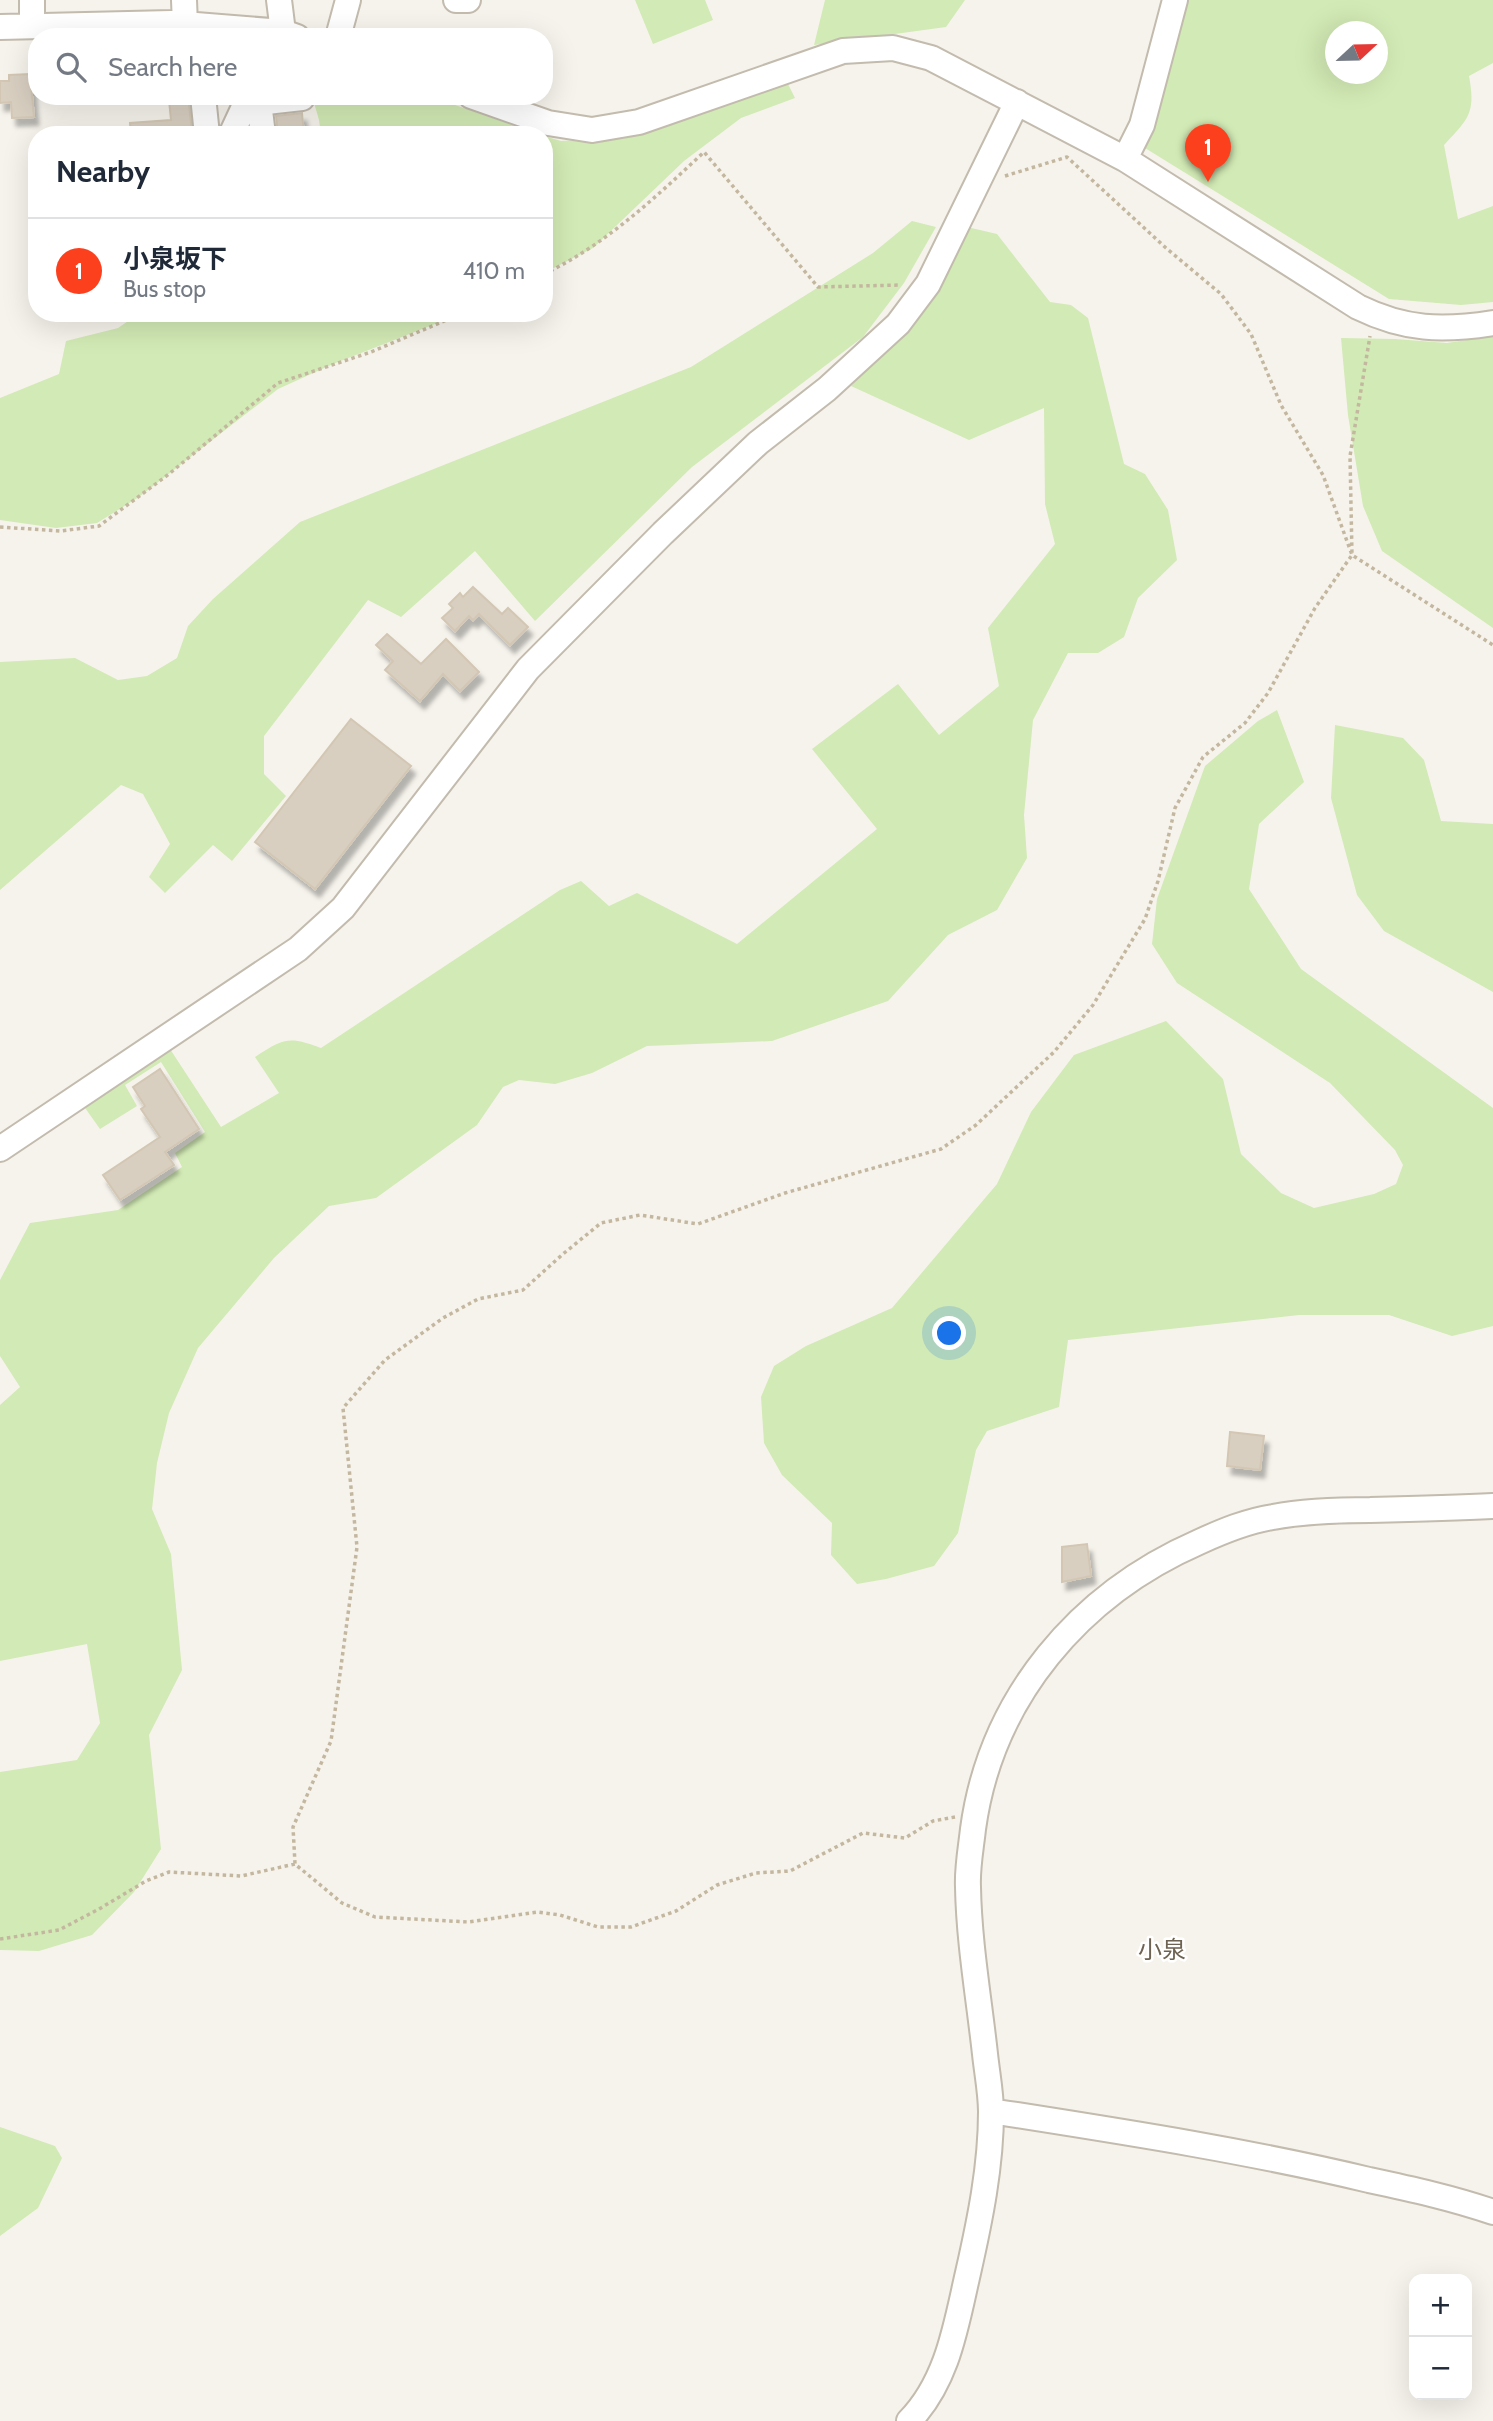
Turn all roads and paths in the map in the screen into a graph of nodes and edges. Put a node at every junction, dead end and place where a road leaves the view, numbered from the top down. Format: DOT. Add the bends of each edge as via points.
graph roads {
  1 [pos="32,0"];
  2 [pos="184,0"];
  3 [pos="279,0"];
  4 [pos="348,0"];
  5 [pos="456,0"];
  6 [pos="468,0"];
  7 [pos="1175,0"];
  8 [pos="32,26"];
  9 [pos="0,27"];
  10 [pos="139,28"];
  11 [pos="192,28"];
  12 [pos="288,28"];
  13 [pos="340,28"];
  14 [pos="1017,102"];
  15 [pos="203,105"];
  16 [pos="247,105"];
  17 [pos="259,105"];
  18 [pos="497,105"];
  19 [pos="206,126"];
  20 [pos="235,126"];
  21 [pos="261,126"];
  22 [pos="1125,159"];
  23 [pos="976,185"];
  24 [pos="553,270"];
  25 [pos="928,284"];
  26 [pos="1373,314"];
  27 [pos="442,322"];
  28 [pos="1493,323"];
  29 [pos="0,527"];
  30 [pos="1352,555"];
  31 [pos="1493,645"];
  32 [pos="0,1149"];
  33 [pos="1493,1506"];
  34 [pos="975,1817"];
  35 [pos="295,1864"];
  36 [pos="0,1939"];
  37 [pos="991,2111"];
  38 [pos="1493,2212"];
  39 [pos="909,2421"];
  1 -- 8 [label="street"];
  2 -- 11 [label="street"];
  3 -- 12 [label="street"];
  4 -- 13 [label="street"];
  5 -- 6 [label="street"];
  7 -- 22 [label="street" via="1142,125"];
  8 -- 9 [label="street"];
  8 -- 10 [label="street"];
  14 -- 18 [label="street" via="931,58 893,48 843,51 639,122 592,130 548,123"];
  14 -- 22 [label="street"];
  14 -- 23 [label="street"];
  15 -- 19 [label="street"];
  16 -- 20 [label="street"];
  17 -- 21 [label="street"];
  22 -- 26 [label="street"];
  23 -- 25 [label="street"];
  23 -- 30 [label="path" via="1068,157 1221,294 1251,334 1281,405 1323,475"];
  24 -- 25 [label="path" via="649,204 704,152 818,287"];
  25 -- 32 [label="street" via="898,324 827,389 758,443 527,668 343,908 298,949"];
  26 -- 28 [label="street" via="1398,324 1434,328"];
  26 -- 30 [label="path" via="1349,456"];
  27 -- 29 [label="path" via="278,383 99,526 61,531"];
  30 -- 31 [label="path"];
  30 -- 35 [label="path" via="1315,608 1268,693 1245,723 1203,757 1175,808 1145,919 1093,1006 1054,1052 976,1125 941,1149 785,1193 698,1224 640,1215 601,1223 523,1290 478,1299 443,1318 386,1360 343,1408 357,1547 331,1741 293,1827"];
  33 -- 34 [label="street" via="1273,1517 1241,1524 1172,1553 1082,1618 1038,1669 1003,1727 984,1776"];
  34 -- 35 [label="path" via="933,1821 905,1838 863,1833 790,1871 756,1873 717,1885 676,1911 631,1927 598,1927 537,1912 469,1922 375,1917 342,1903"];
  34 -- 37 [label="street" via="967,1883"];
  35 -- 36 [label="path" via="241,1876 169,1872 59,1930"];
  37 -- 38 [label="street" via="1312,2166"];
  37 -- 39 [label="street" via="984,2199 955,2329 937,2380"];
}
